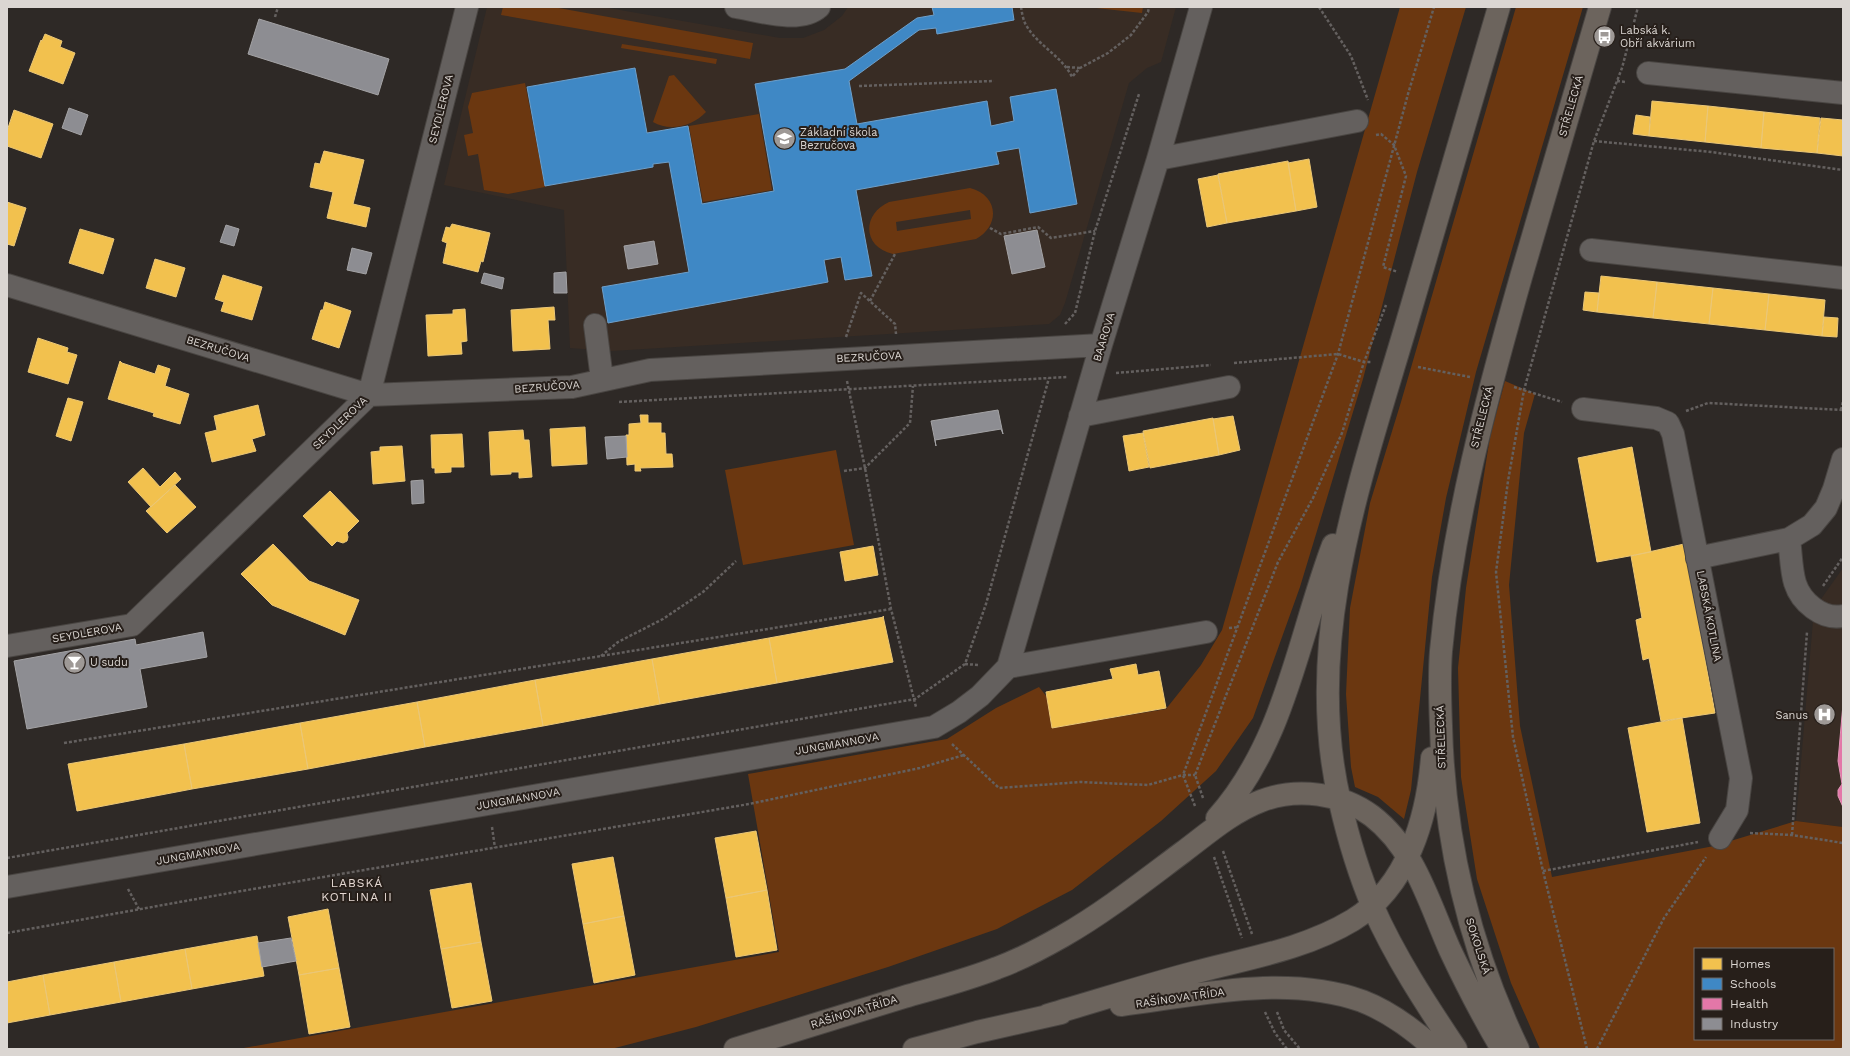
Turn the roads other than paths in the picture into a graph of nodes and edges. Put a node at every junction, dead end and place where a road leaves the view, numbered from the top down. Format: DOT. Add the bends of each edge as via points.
graph roads {
  1 [pos="467,7"];
  2 [pos="736,7"];
  3 [pos="819,7"];
  4 [pos="1201,7"];
  5 [pos="1499,7"];
  6 [pos="1600,7"];
  7 [pos="1648,73"];
  8 [pos="1843,93"];
  9 [pos="1364,113"];
  10 [pos="1158,159"];
  11 [pos="1591,250"];
  12 [pos="1843,278"];
  13 [pos="7,285"];
  14 [pos="594,325"];
  15 [pos="1101,345"];
  16 [pos="602,380"];
  17 [pos="1229,387"];
  18 [pos="369,395"];
  19 [pos="1583,409"];
  20 [pos="1080,416"];
  21 [pos="1843,459"];
  22 [pos="1363,467"];
  23 [pos="1789,539"];
  24 [pos="1697,558"];
  25 [pos="1843,616"];
  26 [pos="1206,632"];
  27 [pos="7,646"];
  28 [pos="1441,653"];
  29 [pos="1008,667"];
  30 [pos="1340,800"];
  31 [pos="1720,838"];
  32 [pos="1452,839"];
  33 [pos="1178,856"];
  34 [pos="1408,856"];
  35 [pos="7,886"];
  36 [pos="1372,905"];
  37 [pos="1048,1015"];
  38 [pos="735,1049"];
  39 [pos="914,1049"];
  40 [pos="1435,1049"];
  41 [pos="1456,1049"];
  42 [pos="1502,1049"];
  43 [pos="1518,1049"];
  1 -- 18 [label="street, SEYDLEROVA"];
  2 -- 3 [label="street" via="792,16 805,15"];
  4 -- 10 [label="street, BAAROVA"];
  5 -- 22 [label="main road"];
  6 -- 28 [label="main road, STŘELECKÁ" via="1491,381 1474,450 1450,576"];
  7 -- 8 [label="street"];
  9 -- 10 [label="street"];
  10 -- 15 [label="street, BAAROVA"];
  11 -- 12 [label="street"];
  13 -- 18 [label="street, BEZRUČOVA"];
  14 -- 16 [label="street"];
  15 -- 16 [label="street, BEZRUČOVA" via="650,370"];
  15 -- 20 [label="street, BAAROVA"];
  16 -- 18 [label="street, BEZRUČOVA" via="572,387"];
  17 -- 20 [label="street"];
  18 -- 27 [label="street, SEYDLEROVA" via="132,625"];
  19 -- 24 [label="street" via="1656,418 1668,424 1673,434"];
  20 -- 29 [label="street, BAAROVA"];
  21 -- 23 [label="street, LABSKÁ KOTLINA" via="1826,508 1812,525"];
  22 -- 30 [label="main road" via="1334,600 1330,644 1329,720"];
  22 -- 33 [label="main road" via="1328,560 1277,718 1256,764 1228,806"];
  23 -- 24 [label="street, LABSKÁ KOTLINA"];
  23 -- 25 [label="street" via="1795,584 1809,605 1822,613"];
  24 -- 31 [label="street, LABSKÁ KOTLINA" via="1741,778 1737,810"];
  26 -- 29 [label="street"];
  28 -- 32 [label="main road, STŘELECKÁ" via="1444,795"];
  28 -- 34 [label="main road" via="1432,761 1426,800 1417,837"];
  29 -- 35 [label="street, JUNGMANNOVA" via="980,696 934,727"];
  30 -- 33 [label="main road" via="1319,794 1302,793 1283,794 1261,801 1220,824"];
  30 -- 34 [label="main road" via="1370,814 1386,827"];
  30 -- 36 [label="main road" via="1352,847"];
  32 -- 43 [label="main road, SOKOLSKÁ" via="1459,880 1483,967"];
  33 -- 38 [label="main road, RAŠÍNOVA TŘÍDA" via="1122,898 1063,936 998,968"];
  34 -- 36 [label="main road" via="1393,880"];
  34 -- 42 [label="main road" via="1465,982"];
  36 -- 37 [label="main road" via="1339,928 1306,942"];
  36 -- 41 [label="main road" via="1406,970"];
  37 -- 39 [label="main road, RAŠÍNOVA TŘÍDA"];
  37 -- 40 [label="main road, RAŠÍNOVA TŘÍDA" via="1236,990 1294,988 1342,994 1363,1002 1404,1024"];
}
